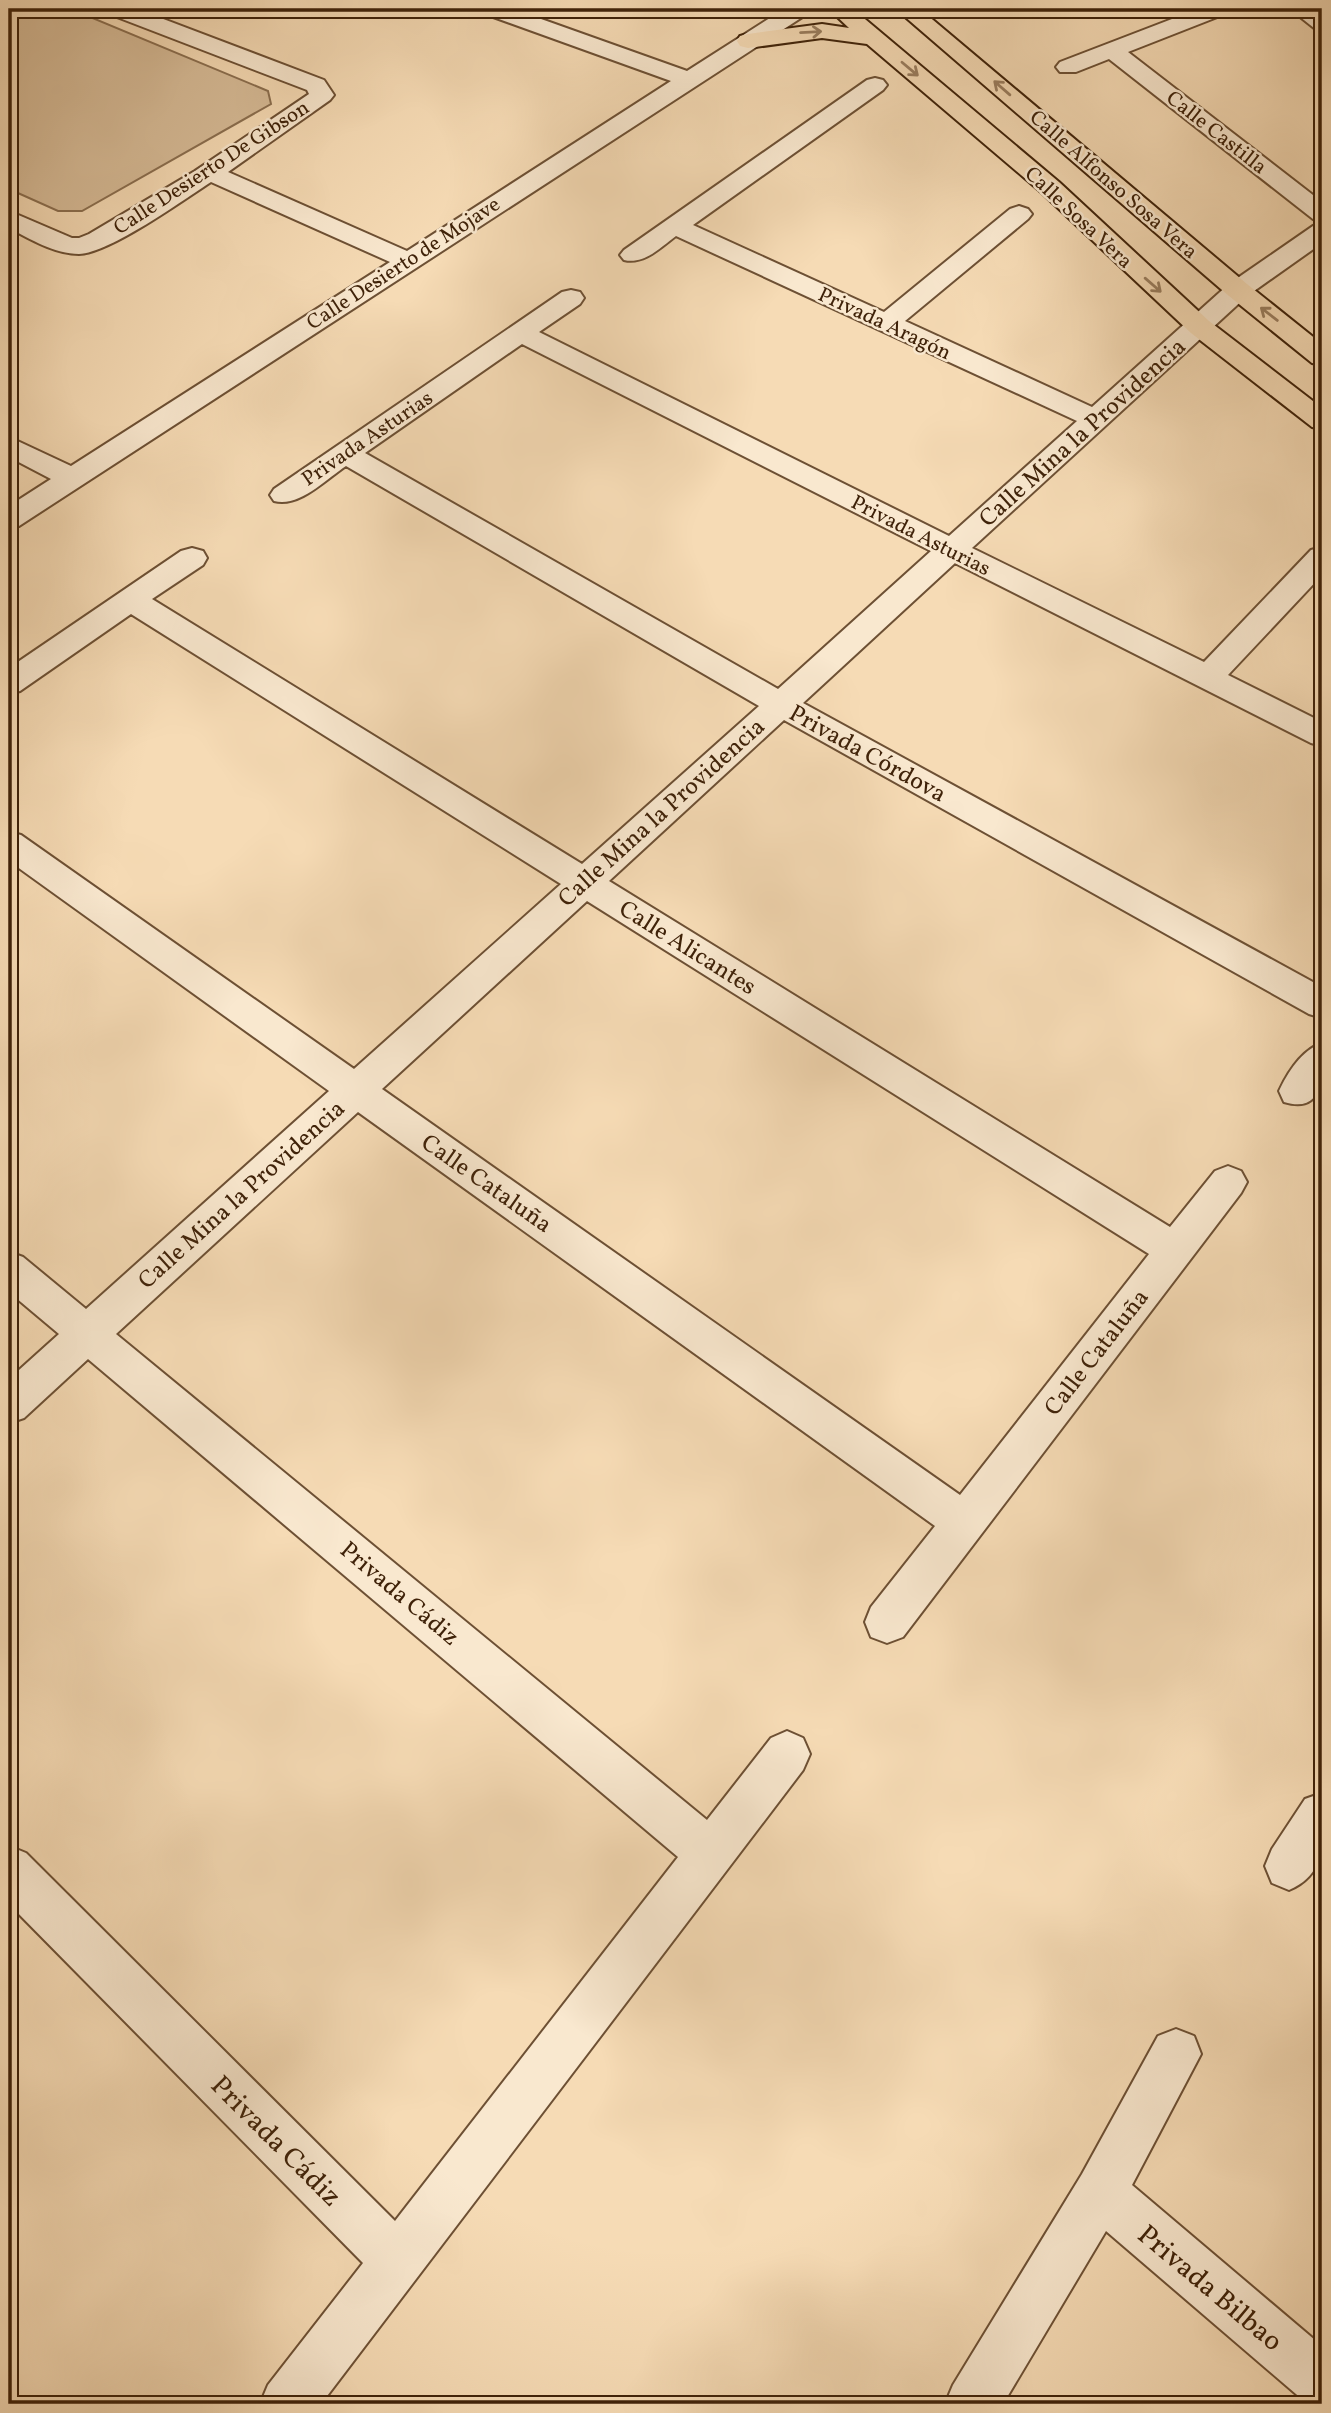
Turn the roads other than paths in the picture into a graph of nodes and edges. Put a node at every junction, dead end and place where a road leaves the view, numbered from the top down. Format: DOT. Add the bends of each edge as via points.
graph roads {
  1 [pos="117,9"];
  2 [pos="494,9"];
  3 [pos="799,9"];
  4 [pos="840,9"];
  5 [pos="907,9"];
  6 [pos="1217,9"];
  7 [pos="1301,9"];
  8 [pos="1322,23"];
  9 [pos="874,38"];
  10 [pos="748,41"];
  11 [pos="1112,50"];
  12 [pos="1068,67"];
  13 [pos="686,79"];
  14 [pos="874,85"];
  15 [pos="208,173"];
  16 [pos="1019,214"];
  17 [pos="1322,214"];
  18 [pos="9,219"];
  19 [pos="675,226"];
  20 [pos="1322,231"];
  21 [pos="633,255"];
  22 [pos="407,261"];
  23 [pos="1238,290"];
  24 [pos="571,298"];
  25 [pos="885,324"];
  26 [pos="1200,327"];
  27 [pos="520,333"];
  28 [pos="1322,357"];
  29 [pos="1096,419"];
  30 [pos="1322,421"];
  31 [pos="9,446"];
  32 [pos="345,453"];
  33 [pos="72,478"];
  34 [pos="284,495"];
  35 [pos="9,519"];
  36 [pos="951,550"];
  37 [pos="1322,557"];
  38 [pos="192,558"];
  39 [pos="131,600"];
  40 [pos="1207,678"];
  41 [pos="9,683"];
  42 [pos="780,704"];
  43 [pos="1322,735"];
  44 [pos="9,844"];
  45 [pos="584,882"];
  46 [pos="1322,1004"];
  47 [pos="1322,1058"];
  48 [pos="356,1089"];
  49 [pos="1297,1091"];
  50 [pos="1228,1182"];
  51 [pos="1175,1250"];
  52 [pos="9,1269"];
  53 [pos="88,1333"];
  54 [pos="9,1405"];
  55 [pos="965,1523"];
  56 [pos="887,1622"];
  57 [pos="787,1754"];
  58 [pos="1322,1816"];
  59 [pos="711,1854"];
  60 [pos="1289,1866"];
  61 [pos="9,1870"];
  62 [pos="1176,2053"];
  63 [pos="1100,2192"];
  64 [pos="398,2262"];
  65 [pos="1322,2381"];
  66 [pos="287,2404"];
  67 [pos="972,2404"];
  1 -- 15 [label="street, Calle Desierto De Gibson" via="321,90 318,99"];
  2 -- 13 [label="street"];
  3 -- 10 [label="street, Calle Desierto de Mojave"];
  4 -- 9 [label="main road, Calle Sosa Vera"];
  23 -- 5 [label="main road, Calle Alfonso Sosa Vera, one-way"];
  6 -- 11 [label="street"];
  7 -- 8 [label="street"];
  10 -- 9 [label="main road, one-way" via="822,31"];
  9 -- 26 [label="main road, Calle Sosa Vera, one-way" via="1050,187"];
  10 -- 13 [label="street, Calle Desierto de Mojave"];
  11 -- 12 [label="street"];
  11 -- 17 [label="street, Calle Castilla"];
  13 -- 22 [label="street, Calle Desierto de Mojave"];
  14 -- 19 [label="street"];
  15 -- 18 [label="street, Calle Desierto De Gibson" via="86,246 69,245"];
  15 -- 22 [label="street"];
  16 -- 25 [label="street"];
  19 -- 21 [label="street"];
  19 -- 25 [label="street, Privada Aragón"];
  20 -- 23 [label="street, Calle Mina la Providencia"];
  22 -- 33 [label="street, Calle Desierto de Mojave"];
  23 -- 26 [label="street, Calle Mina la Providencia"];
  28 -- 23 [label="main road, Calle Alfonso Sosa Vera, one-way"];
  24 -- 27 [label="street, Privada Asturias"];
  25 -- 29 [label="street, Privada Aragón"];
  26 -- 29 [label="street, Calle Mina la Providencia"];
  26 -- 30 [label="main road, Calle Sosa Vera"];
  27 -- 32 [label="street, Privada Asturias"];
  27 -- 36 [label="street, Privada Asturias"];
  29 -- 36 [label="street, Calle Mina la Providencia"];
  31 -- 33 [label="street"];
  32 -- 34 [label="street, Privada Asturias"];
  32 -- 42 [label="street, Privada Córdova"];
  33 -- 35 [label="street, Calle Desierto de Mojave"];
  36 -- 40 [label="street, Privada Asturias"];
  36 -- 42 [label="street, Calle Mina la Providencia"];
  37 -- 40 [label="street"];
  38 -- 39 [label="street"];
  39 -- 41 [label="street"];
  39 -- 45 [label="street, Calle Alicantes"];
  40 -- 43 [label="street, Privada Asturias"];
  42 -- 45 [label="street, Calle Mina la Providencia"];
  42 -- 46 [label="street, Privada Córdova"];
  44 -- 48 [label="street, Calle Cataluña"];
  45 -- 48 [label="street, Calle Mina la Providencia"];
  45 -- 51 [label="street, Calle Alicantes"];
  47 -- 49 [label="street"];
  48 -- 53 [label="street, Calle Mina la Providencia"];
  48 -- 55 [label="street, Calle Cataluña"];
  50 -- 51 [label="street, Calle Cataluña"];
  51 -- 55 [label="street, Calle Cataluña"];
  52 -- 53 [label="street, Privada Cádiz"];
  53 -- 54 [label="street, Calle Mina la Providencia"];
  53 -- 59 [label="street, Privada Cádiz"];
  55 -- 56 [label="street, Calle Cataluña"];
  57 -- 59 [label="street"];
  58 -- 60 [label="street"];
  59 -- 64 [label="street"];
  61 -- 64 [label="street, Privada Cádiz"];
  62 -- 63 [label="street"];
  63 -- 65 [label="street, Privada Bilbao"];
  63 -- 67 [label="street"];
  64 -- 66 [label="street"];
}
